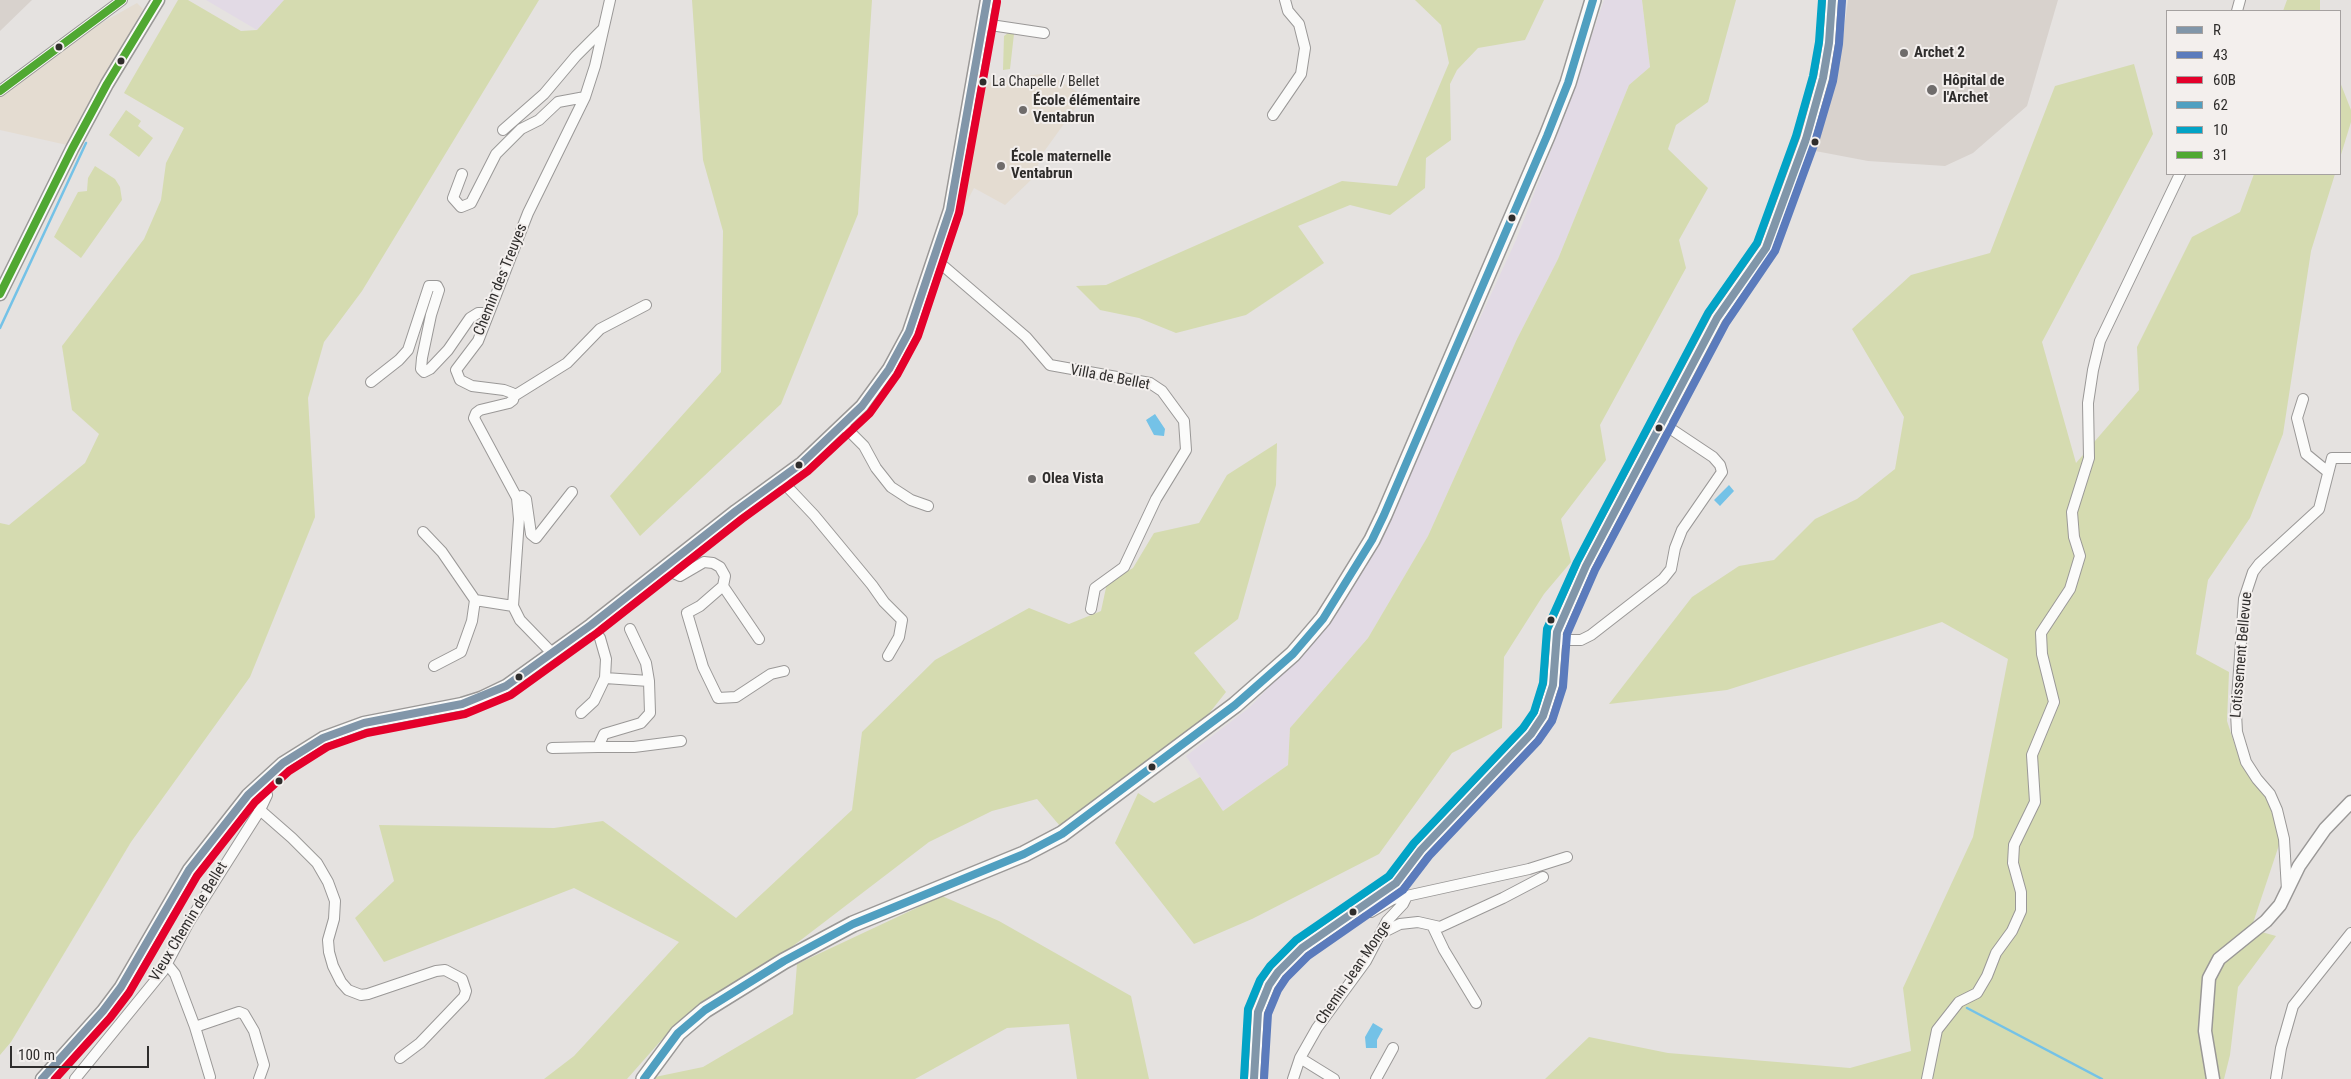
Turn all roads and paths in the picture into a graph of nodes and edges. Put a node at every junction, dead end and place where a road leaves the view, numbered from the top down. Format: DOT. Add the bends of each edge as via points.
graph roads {
  1 [pos="122,0"];
  2 [pos="158,0"];
  3 [pos="610,0"];
  4 [pos="987,0"];
  5 [pos="1285,0"];
  6 [pos="1593,0"];
  7 [pos="1832,0"];
  8 [pos="984,24"];
  9 [pos="604,28"];
  10 [pos="1044,33"];
  11 [pos="0,90"];
  12 [pos="586,97"];
  13 [pos="1273,115"];
  14 [pos="503,130"];
  15 [pos="462,174"];
  16 [pos="2180,175"];
  17 [pos="934,258"];
  18 [pos="0,294"];
  19 [pos="646,305"];
  20 [pos="487,313"];
  21 [pos="371,382"];
  22 [pos="514,396"];
  23 [pos="2303,399"];
  24 [pos="1662,423"];
  25 [pos="844,426"];
  26 [pos="2351,458"];
  27 [pos="2328,472"];
  28 [pos="780,479"];
  29 [pos="572,492"];
  30 [pos="517,498"];
  31 [pos="928,506"];
  32 [pos="423,532"];
  33 [pos="665,566"];
  34 [pos="723,586"];
  35 [pos="474,600"];
  36 [pos="513,606"];
  37 [pos="1091,609"];
  38 [pos="591,625"];
  39 [pos="630,629"];
  40 [pos="759,639"];
  41 [pos="1556,640"];
  42 [pos="552,653"];
  43 [pos="888,656"];
  44 [pos="434,666"];
  45 [pos="784,671"];
  46 [pos="605,678"];
  47 [pos="649,681"];
  48 [pos="580,713"];
  49 [pos="681,741"];
  50 [pos="598,747"];
  51 [pos="552,748"];
  52 [pos="262,782"];
  53 [pos="248,795"];
  54 [pos="2351,802"];
  55 [pos="260,810"];
  56 [pos="1567,857"];
  57 [pos="1544,877"];
  58 [pos="2287,890"];
  59 [pos="1407,896"];
  60 [pos="1364,906"];
  61 [pos="1433,927"];
  62 [pos="2351,933"];
  63 [pos="1377,936"];
  64 [pos="167,964"];
  65 [pos="1476,1003"];
  66 [pos="195,1027"];
  67 [pos="1393,1048"];
  68 [pos="400,1058"];
  69 [pos="1300,1058"];
  70 [pos="210,1077"];
  71 [pos="42,1079"];
  72 [pos="75,1079"];
  73 [pos="259,1079"];
  74 [pos="644,1079"];
  75 [pos="1254,1079"];
  76 [pos="1293,1079"];
  77 [pos="1334,1079"];
  78 [pos="1376,1079"];
  79 [pos="1927,1079"];
  80 [pos="2213,1079"];
  81 [pos="2276,1079"];
  1 -- 11 [label="street"];
  2 -- 18 [label="street" via="72,148"];
  3 -- 9 [label="street, Chemin des Treuyes"];
  4 -- 8 [label="street"];
  5 -- 13 [label="street" via="1287,8 1300,24 1305,48 1301,74"];
  6 -- 74 [label="main road" via="1568,83 1547,136 1384,515 1323,619 1293,654 1235,705 1062,834 1024,854 853,924 784,961 705,1010 678,1034"];
  7 -- 24 [label="street" via="1829,43 1810,129 1766,248 1717,318"];
  8 -- 10 [label="street"];
  8 -- 17 [label="street" via="950,210"];
  9 -- 12 [label="street, Chemin des Treuyes"];
  9 -- 14 [label="street" via="544,94"];
  12 -- 15 [label="street" via="558,102 539,120 521,130 496,154 471,203 461,207 453,198"];
  12 -- 20 [label="street, Chemin des Treuyes" via="528,212"];
  16 -- 79 [label="street" via="2100,341 2093,370 2088,403 2089,458 2072,512 2074,537 2080,556 2070,589 2042,633 2042,654 2054,702 2032,755 2035,802 2014,845 2013,863 2021,911 1976,993 1959,1002 1937,1030"];
  17 -- 25 [label="street" via="909,332 898,353 876,390"];
  17 -- 37 [label="street, Villa de Bellet" via="1026,337 1050,366 1150,383 1162,391 1184,421 1186,450 1156,499 1124,566 1095,588"];
  19 -- 22 [label="street" via="600,329 567,363"];
  20 -- 21 [label="street" via="478,313 470,318 448,350 424,372 421,369 422,358 439,290 436,286 429,286 408,350"];
  20 -- 22 [label="street, Chemin des Treuyes" via="478,340 457,366 457,374 460,380 472,386 504,390"];
  22 -- 30 [label="street" via="509,403 476,412 474,418"];
  23 -- 27 [label="street" via="2297,418 2306,454"];
  24 -- 41 [label="street" via="1586,566 1560,623"];
  24 -- 41 [label="street" via="1713,457 1722,472 1682,530 1674,548 1672,569 1663,579 1590,636 1581,640"];
  25 -- 28 [label="street"];
  25 -- 31 [label="street" via="864,446 876,468 892,486 911,500"];
  26 -- 27 [label="street" via="2332,458"];
  27 -- 58 [label="street, Lotissement Bellevue" via="2319,509 2256,568 2244,599 2237,732 2246,762 2256,780 2270,794 2277,810 2284,839"];
  28 -- 33 [label="street"];
  28 -- 43 [label="street" via="902,620 900,637"];
  29 -- 30 [label="street" via="536,538 531,534 526,499 522,496"];
  30 -- 36 [label="street" via="520,518"];
  32 -- 35 [label="street" via="442,552"];
  33 -- 34 [label="street" via="680,576 704,562 713,563 725,576"];
  33 -- 38 [label="street"];
  34 -- 40 [label="street"];
  34 -- 45 [label="street" via="687,613 703,667 718,698 736,697 771,674"];
  35 -- 36 [label="street"];
  35 -- 44 [label="street" via="465,646 461,652"];
  36 -- 42 [label="street" via="520,620"];
  38 -- 42 [label="street"];
  38 -- 46 [label="street" via="600,638 606,659"];
  39 -- 47 [label="street" via="646,663"];
  41 -- 60 [label="street" via="1553,685 1548,705 1535,729 1421,850 1396,883"];
  42 -- 52 [label="street" via="506,686 481,698 364,723 323,738 283,763"];
  46 -- 47 [label="street"];
  46 -- 48 [label="street" via="594,700"];
  47 -- 50 [label="street" via="650,713 641,723 604,734"];
  49 -- 50 [label="street" via="634,748"];
  50 -- 51 [label="street"];
  52 -- 53 [label="street"];
  52 -- 55 [label="street, Vieux Chemin de Bellet" via="267,795"];
  53 -- 55 [label="street"];
  53 -- 71 [label="street" via="188,870 121,987"];
  54 -- 58 [label="street" via="2325,828"];
  55 -- 64 [label="street, Vieux Chemin de Bellet" via="189,922"];
  55 -- 68 [label="street" via="317,863 328,882 335,901 329,952 333,966 348,990 368,994 445,970 462,979 466,992 464,997 420,1043"];
  56 -- 59 [label="street"];
  57 -- 61 [label="street" via="1440,927"];
  58 -- 80 [label="street" via="2280,905 2266,921 2219,959 2209,978 2204,1031"];
  59 -- 60 [label="street" via="1393,899 1370,912"];
  59 -- 63 [label="street, Chemin Jean Monge"];
  60 -- 75 [label="street" via="1302,948 1269,985 1258,1012"];
  61 -- 63 [label="street" via="1418,922 1400,924"];
  61 -- 65 [label="street"];
  62 -- 81 [label="street" via="2293,1006"];
  63 -- 69 [label="street, Chemin Jean Monge" via="1366,961 1317,1028"];
  64 -- 66 [label="street" via="175,974"];
  64 -- 72 [label="street, Vieux Chemin de Bellet"];
  66 -- 70 [label="street"];
  66 -- 73 [label="street" via="239,1012 244,1014 254,1031 264,1064"];
  67 -- 78 [label="street"];
  69 -- 76 [label="street, Chemin Jean Monge"];
  69 -- 77 [label="street"];
}
